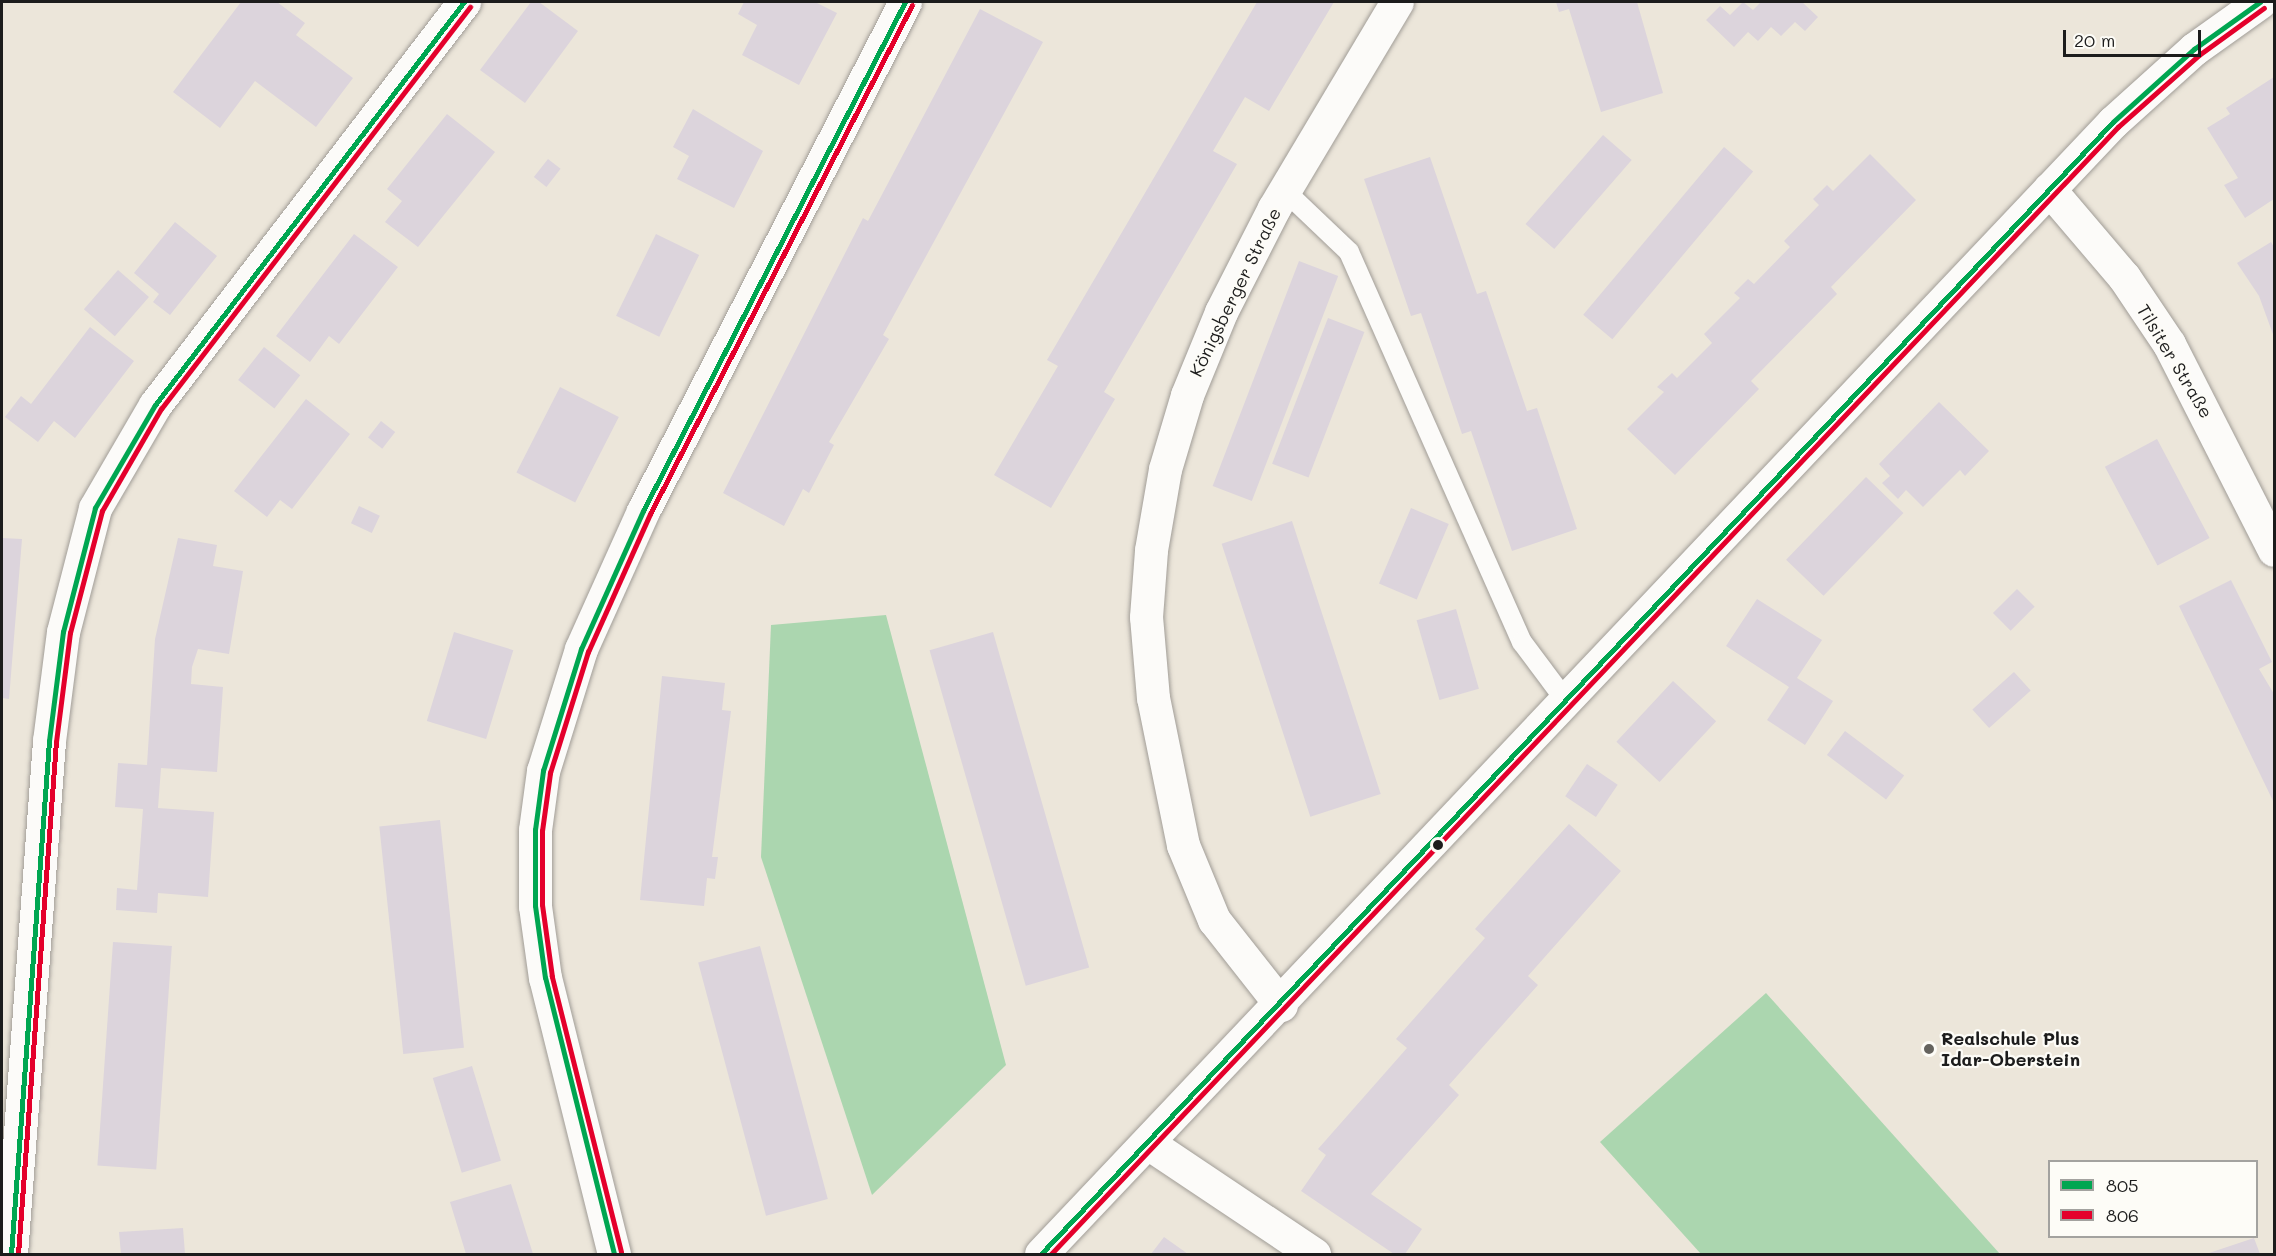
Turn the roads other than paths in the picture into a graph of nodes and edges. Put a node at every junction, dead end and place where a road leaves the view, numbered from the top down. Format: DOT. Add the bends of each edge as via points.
graph roads {
  1 [pos="464,2"];
  2 [pos="904,2"];
  3 [pos="1397,2"];
  4 [pos="2260,2"];
  5 [pos="2221,11"];
  6 [pos="2049,189"];
  7 [pos="1285,191"];
  8 [pos="2274,550"];
  9 [pos="1566,701"];
  10 [pos="1281,1005"];
  11 [pos="1148,1143"];
  12 [pos="11,1254"];
  13 [pos="614,1254"];
  14 [pos="1041,1254"];
  15 [pos="1314,1254"];
  1 -- 12 [label="street" via="155,405 94,507 63,632 49,741"];
  2 -- 13 [label="street" via="643,511 581,649 543,771 535,830 535,906 544,978"];
  3 -- 7 [label="street, Königsberger Straße"];
  4 -- 5 [label="street"];
  5 -- 6 [label="street"];
  6 -- 8 [label="street, Tilsiter Straße" via="2124,278 2169,344"];
  6 -- 9 [label="street"];
  7 -- 9 [label="lane, Königsberger Straße" via="1349,252 1522,642"];
  7 -- 10 [label="street, Königsberger Straße" via="1221,312 1187,395 1163,481 1146,617 1164,770 1183,845 1214,920"];
  9 -- 10 [label="street"];
  10 -- 11 [label="street"];
  11 -- 14 [label="street"];
  11 -- 15 [label="street"];
}
